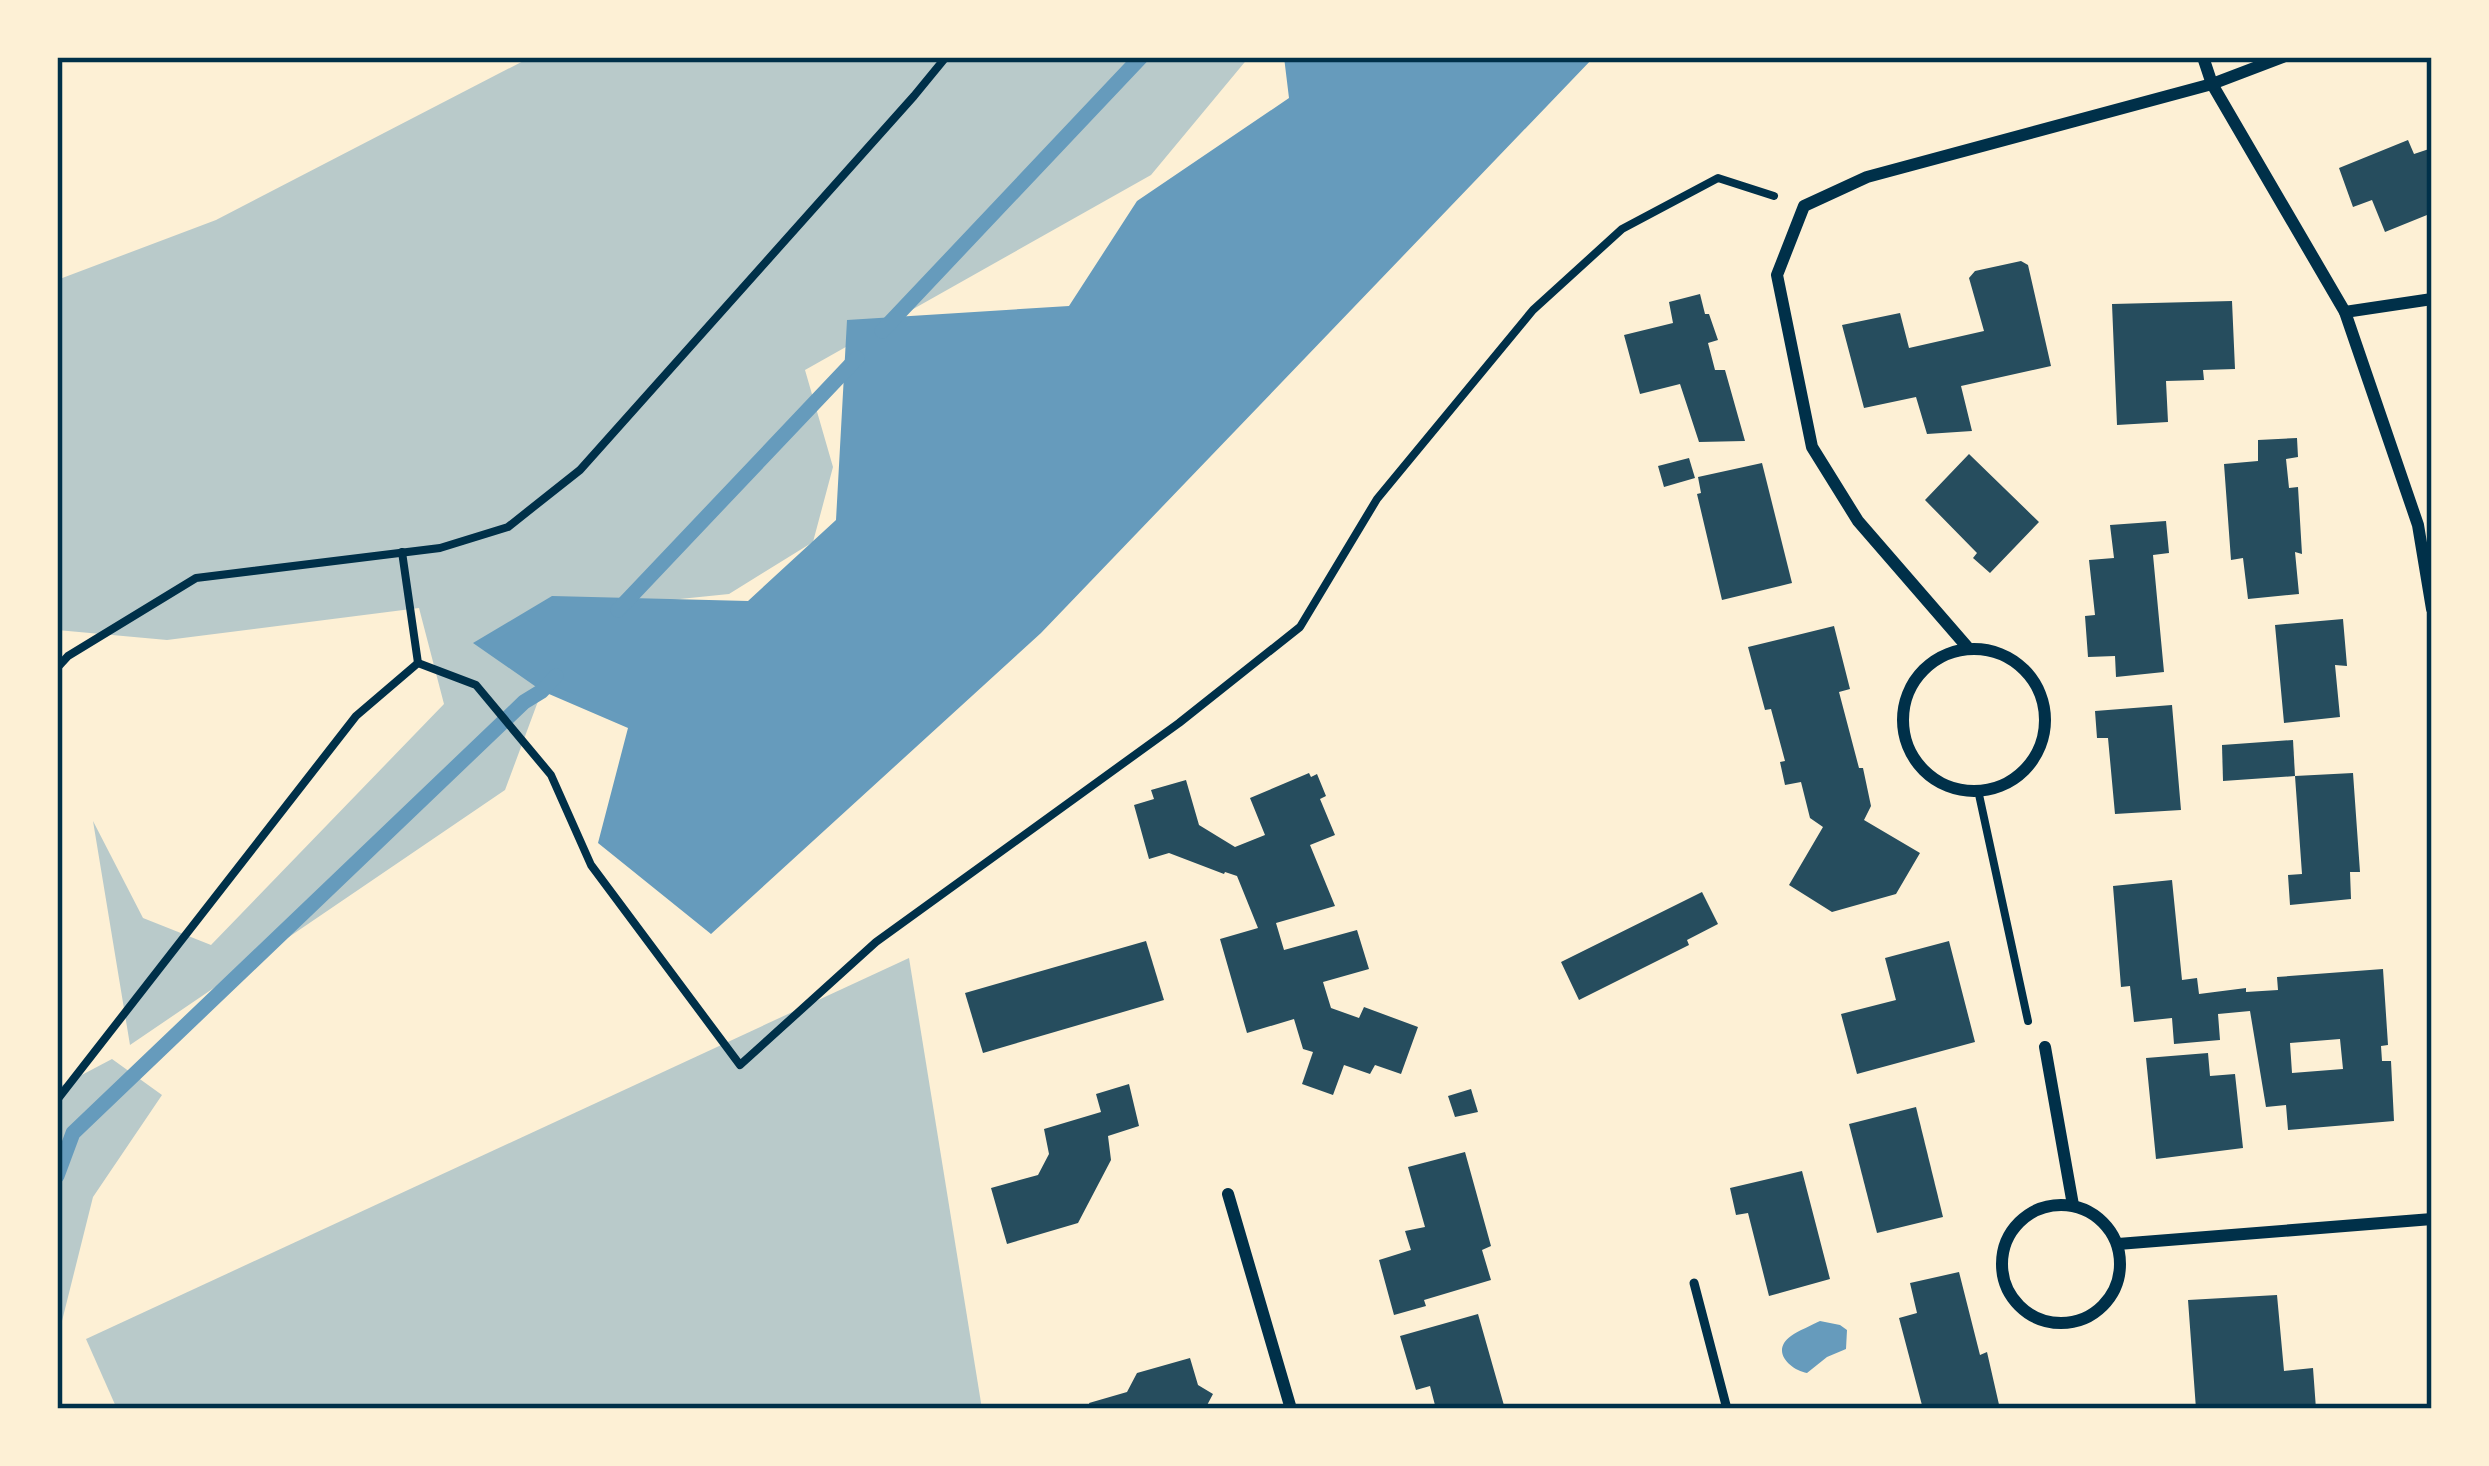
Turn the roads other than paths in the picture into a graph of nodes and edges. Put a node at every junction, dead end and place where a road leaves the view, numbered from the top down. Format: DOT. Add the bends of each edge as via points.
graph roads {
  1 [pos="2203,57"];
  2 [pos="2283,57"];
  3 [pos="2212,83"];
  4 [pos="2432,299"];
  5 [pos="2345,312"];
  6 [pos="2432,609"];
  7 [pos="1969,649"];
  8 [pos="2045,1047"];
  9 [pos="1228,1193"];
  10 [pos="2073,1205"];
  11 [pos="2432,1219"];
  12 [pos="2118,1244"];
  13 [pos="1694,1282"];
  14 [pos="1291,1409"];
  15 [pos="1726,1409"];
  1 -- 3 [label="street"];
  2 -- 3 [label="street"];
  3 -- 5 [label="street"];
  3 -- 7 [label="street" via="1867,177 1804,206 1777,275 1812,447 1858,521"];
  4 -- 5 [label="street"];
  5 -- 6 [label="street" via="2418,525"];
  7 -- 7 [label="street" via="2014,662 2042,699 2041,746 2010,781 1988,790 1942,784 1910,751 1903,728 1912,684 1946,654"];
  8 -- 10 [label="street"];
  9 -- 14 [label="street"];
  10 -- 12 [label="street" via="2100,1219"];
  10 -- 12 [label="street" via="2035,1210 2007,1237 2002,1276 2021,1309 2057,1323 2095,1313 2118,1282"];
  11 -- 12 [label="street"];
  13 -- 15 [label="lane"];
}
